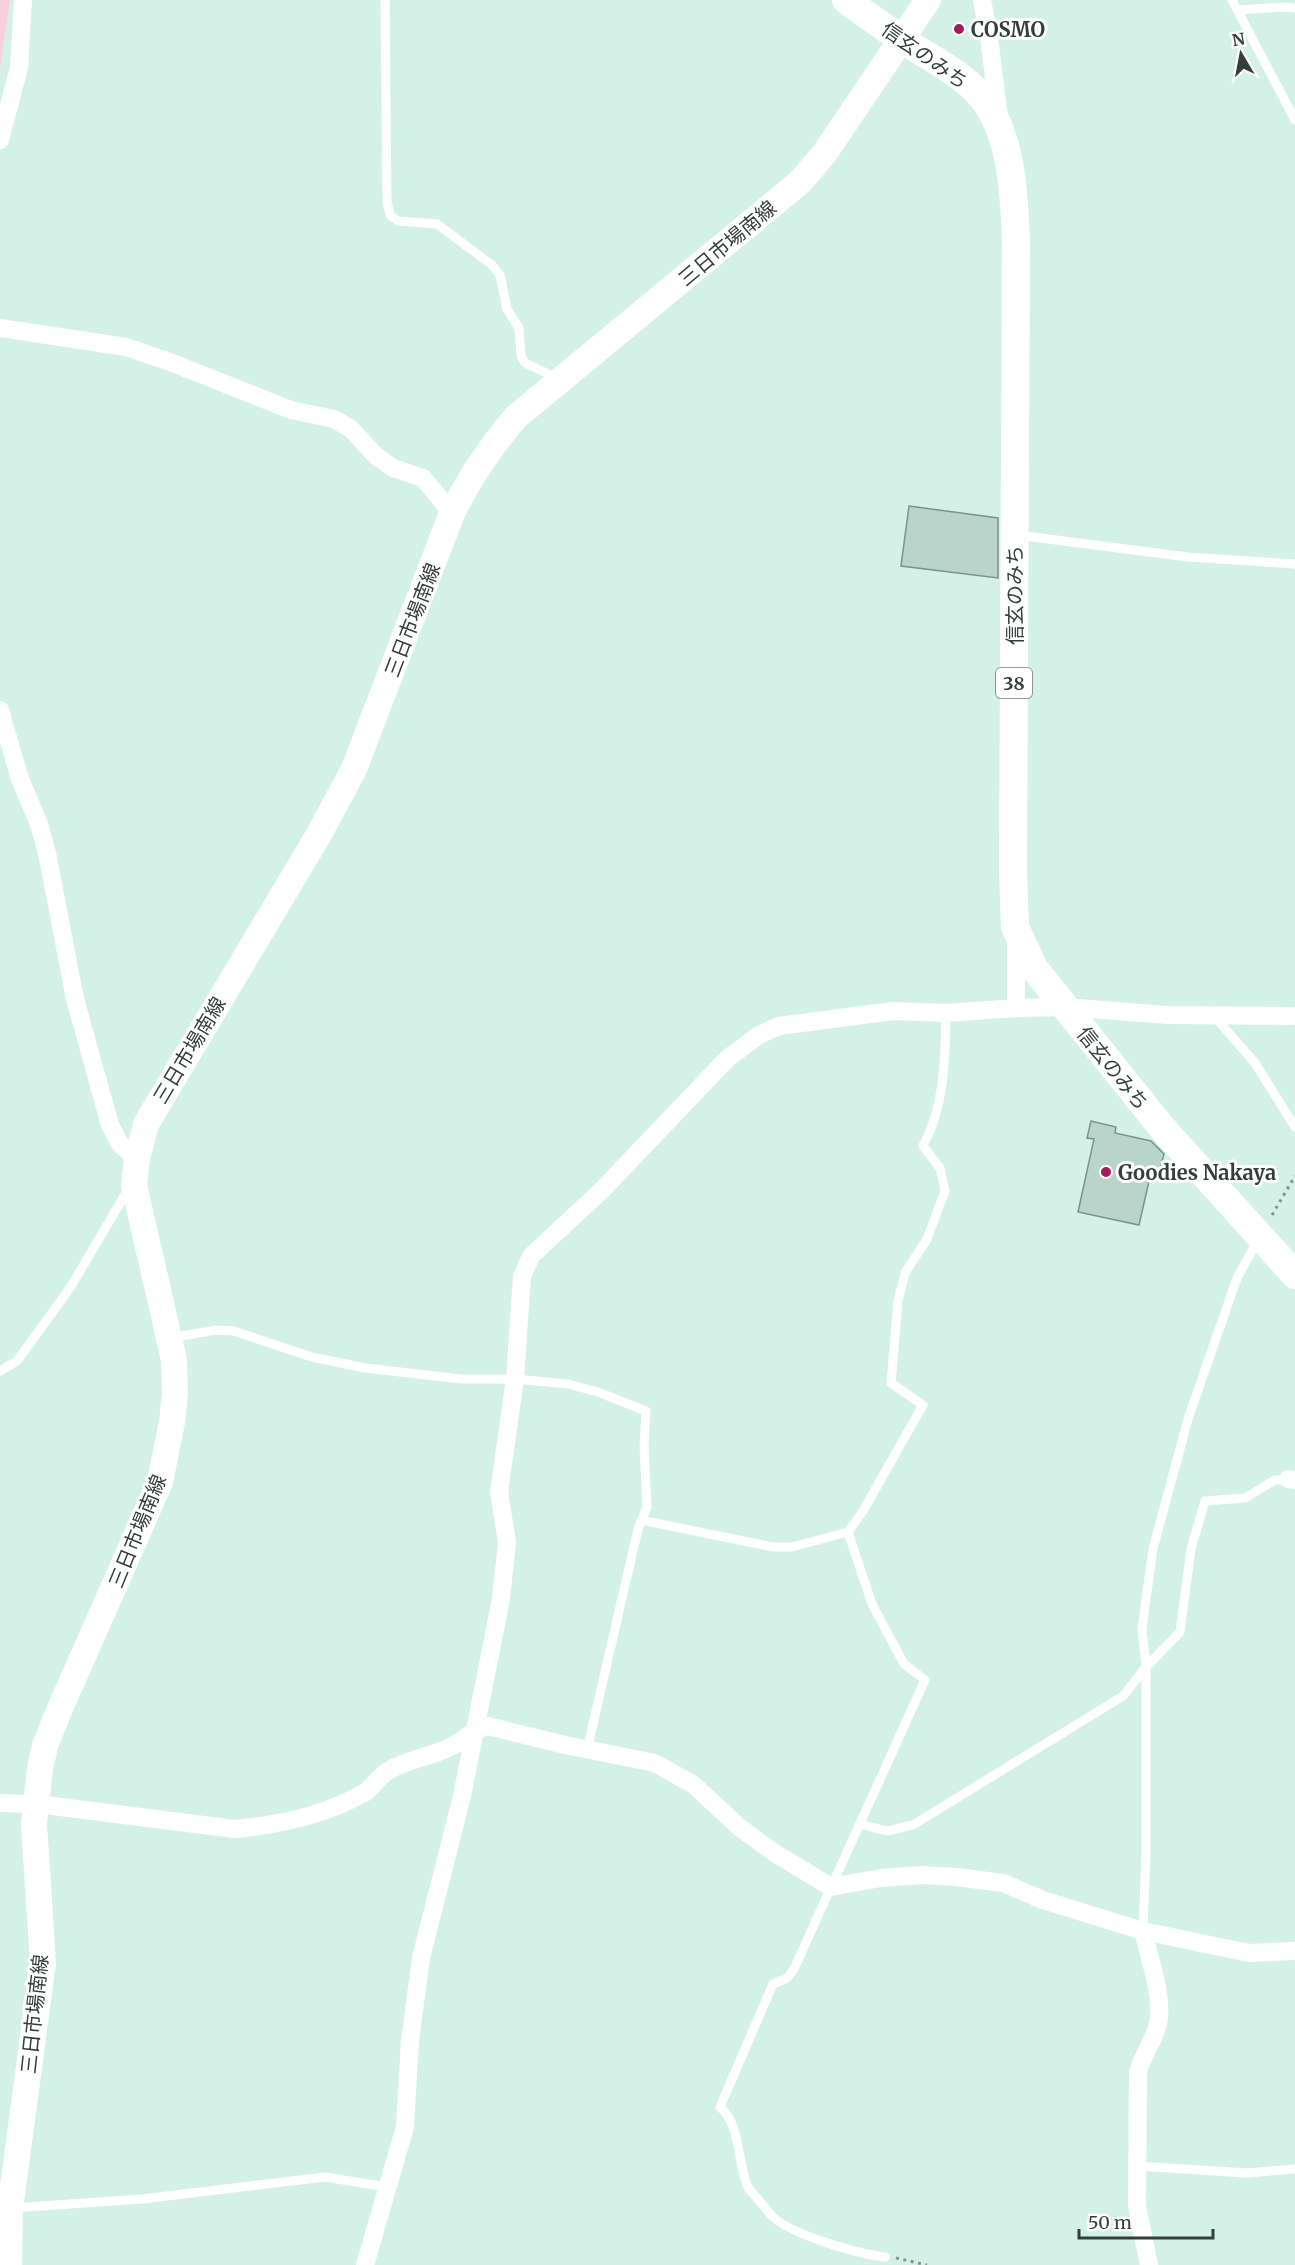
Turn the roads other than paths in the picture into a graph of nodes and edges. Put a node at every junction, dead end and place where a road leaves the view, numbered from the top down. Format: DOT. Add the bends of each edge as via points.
graph roads {
  1 [pos="23,0"];
  2 [pos="386,0"];
  3 [pos="846,0"];
  4 [pos="928,0"];
  5 [pos="982,0"];
  6 [pos="1232,0"];
  7 [pos="1295,8"];
  8 [pos="1238,10"];
  9 [pos="902,39"];
  10 [pos="1295,120"];
  11 [pos="1000,133"];
  12 [pos="0,140"];
  13 [pos="0,328"];
  14 [pos="561,380"];
  15 [pos="452,513"];
  16 [pos="1014,535"];
  17 [pos="1295,564"];
  18 [pos="0,710"];
  19 [pos="1015,927"];
  20 [pos="1064,1007"];
  21 [pos="1016,1008"];
  22 [pos="946,1013"];
  23 [pos="1214,1015"];
  24 [pos="1295,1016"];
  25 [pos="1295,1127"];
  26 [pos="137,1159"];
  27 [pos="135,1185"];
  28 [pos="1261,1235"];
  29 [pos="1295,1275"];
  30 [pos="168,1338"];
  31 [pos="0,1371"];
  32 [pos="515,1379"];
  33 [pos="1291,1479"];
  34 [pos="641,1521"];
  35 [pos="848,1532"];
  36 [pos="1146,1667"];
  37 [pos="475,1729"];
  38 [pos="587,1750"];
  39 [pos="0,1803"];
  40 [pos="36,1804"];
  41 [pos="859,1824"];
  42 [pos="831,1887"];
  43 [pos="1143,1931"];
  44 [pos="1295,1951"];
  45 [pos="1137,2166"];
  46 [pos="1295,2169"];
  47 [pos="387,2187"];
  48 [pos="10,2209"];
  49 [pos="6,2251"];
  50 [pos="885,2257"];
  51 [pos="365,2265"];
  52 [pos="1149,2265"];
  1 -- 12 [label="street" via="19,68"];
  2 -- 14 [label="lane" via="390,215 398,221 437,224 492,266 500,275 507,309 519,328 525,363"];
  3 -- 9 [label="main road, 信玄のみち / 38"];
  4 -- 9 [label="main road, 三日市場南線"];
  5 -- 11 [label="street"];
  6 -- 8 [label="lane"];
  7 -- 8 [label="lane"];
  8 -- 10 [label="lane"];
  9 -- 11 [label="main road, 信玄のみち / 38" via="960,76 980,95"];
  9 -- 14 [label="main road, 三日市場南線" via="824,154 800,182"];
  11 -- 16 [label="main road, 信玄のみち / 38" via="1008,158 1016,241"];
  13 -- 15 [label="street" via="126,347 291,410 334,419 351,429 393,468 423,478"];
  14 -- 15 [label="main road, 三日市場南線" via="516,417 489,449"];
  15 -- 26 [label="main road, 三日市場南線" via="354,769 146,1124"];
  16 -- 17 [label="lane" via="1188,557"];
  16 -- 19 [label="main road, 信玄のみち / 38"];
  18 -- 26 [label="street" via="47,853 75,999 110,1125 120,1144"];
  19 -- 20 [label="main road, 信玄のみち / 38" via="1034,968"];
  19 -- 21 [label="street"];
  20 -- 21 [label="street"];
  20 -- 23 [label="street"];
  20 -- 28 [label="main road, 信玄のみち / 38" via="1164,1130"];
  21 -- 22 [label="street"];
  22 -- 32 [label="street" via="893,1011 779,1026 759,1035 728,1058 602,1190 531,1256 522,1276"];
  22 -- 35 [label="lane" via="942,1093 932,1131 923,1146 940,1168 945,1191 927,1239 905,1273 898,1301 891,1383 923,1405"];
  23 -- 24 [label="street"];
  23 -- 25 [label="lane" via="1255,1063"];
  26 -- 27 [label="main road, 三日市場南線"];
  27 -- 30 [label="main road, 三日市場南線"];
  27 -- 31 [label="lane" via="129,1188 57,1306 17,1361"];
  28 -- 29 [label="main road, 信玄のみち / 38"];
  28 -- 36 [label="lane" via="1237,1278 1188,1419 1156,1538 1142,1628"];
  30 -- 32 [label="lane" via="234,1331 312,1357 365,1368 461,1379"];
  30 -- 40 [label="main road, 三日市場南線" via="174,1360 175,1394 160,1482 45,1746"];
  32 -- 34 [label="lane" via="568,1384 646,1411 647,1507"];
  32 -- 37 [label="street" via="499,1492 507,1542 501,1599"];
  33 -- 36 [label="lane" via="1275,1480 1245,1498 1205,1502 1191,1549 1180,1632"];
  34 -- 35 [label="lane" via="773,1547 792,1547"];
  34 -- 38 [label="lane"];
  35 -- 41 [label="lane" via="872,1604 904,1664 925,1680"];
  36 -- 41 [label="lane" via="1123,1696 913,1825 887,1831"];
  36 -- 43 [label="lane"];
  37 -- 38 [label="street" via="488,1726"];
  37 -- 40 [label="street" via="459,1744 386,1772 367,1791 352,1799 304,1817 260,1827 235,1829"];
  37 -- 47 [label="street" via="421,1958 410,2041 405,2127"];
  38 -- 42 [label="street" via="655,1763 671,1771 694,1785 773,1852"];
  39 -- 40 [label="street"];
  40 -- 48 [label="main road, 三日市場南線" via="43,1964"];
  41 -- 42 [label="lane"];
  42 -- 43 [label="street" via="923,1875 968,1878 1003,1883 1043,1900"];
  42 -- 50 [label="lane" via="794,1969 787,1978 773,1984 720,2107 732,2125 747,2186 773,2217 832,2245"];
  43 -- 44 [label="street" via="1249,1953"];
  43 -- 45 [label="street" via="1160,2006 1154,2037 1138,2072"];
  45 -- 46 [label="lane" via="1247,2173"];
  45 -- 52 [label="street" via="1137,2206"];
  47 -- 48 [label="lane" via="325,2177 142,2199"];
  47 -- 51 [label="street"];
  48 -- 49 [label="main road, 三日市場南線"];
}
